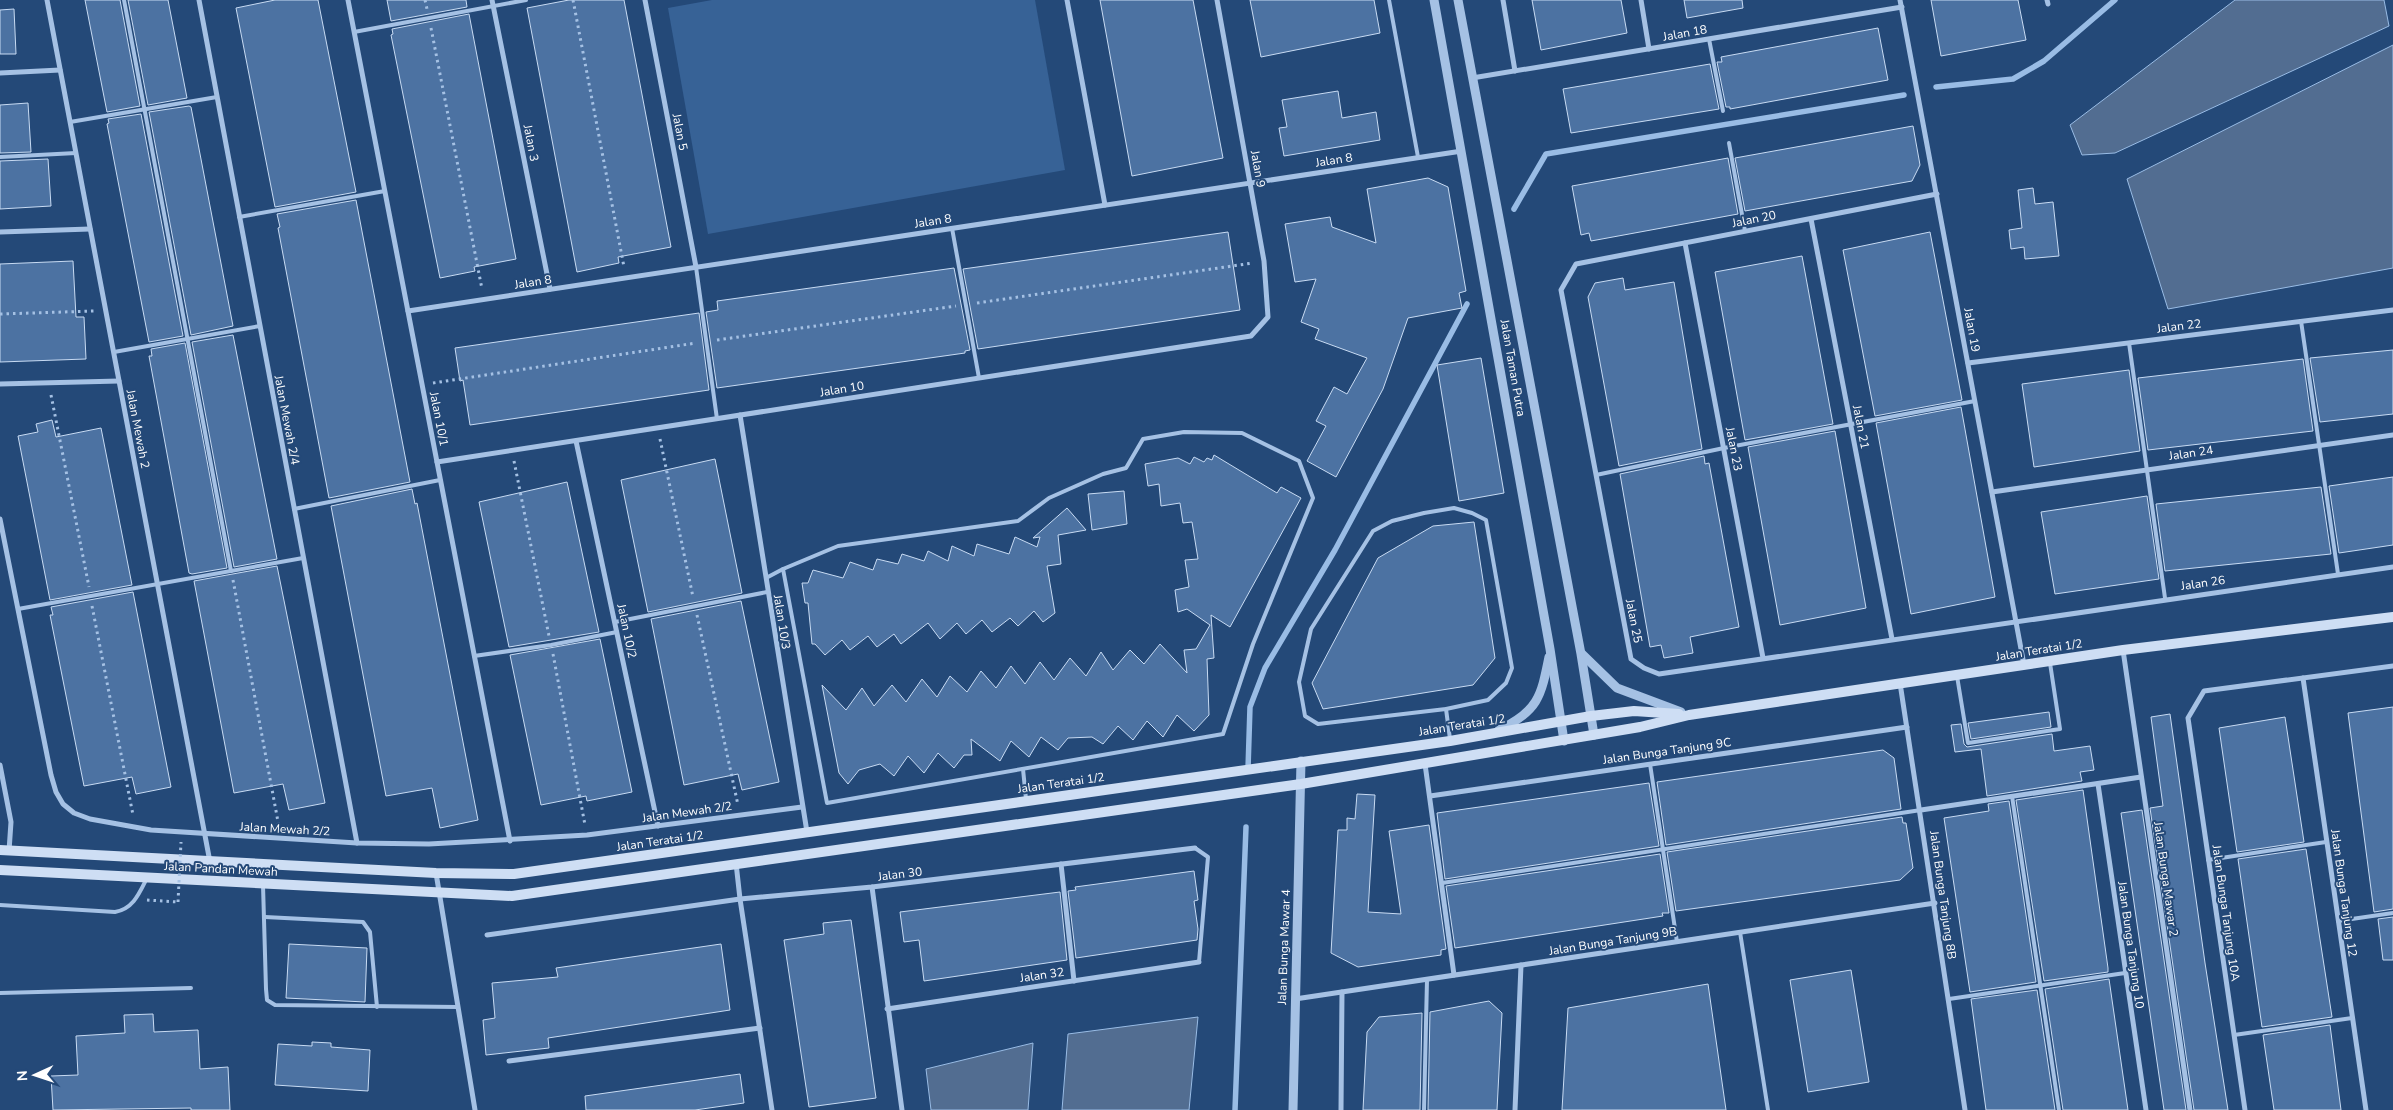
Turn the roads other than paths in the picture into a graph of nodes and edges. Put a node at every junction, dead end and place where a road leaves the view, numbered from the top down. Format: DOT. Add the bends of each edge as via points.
graph roads {
  1 [pos="47,0"];
  2 [pos="124,0"];
  3 [pos="199,0"];
  4 [pos="348,0"];
  5 [pos="526,0"];
  6 [pos="645,0"];
  7 [pos="1068,0"];
  8 [pos="1217,0"];
  9 [pos="1388,0"];
  10 [pos="1434,0"];
  11 [pos="1458,0"];
  12 [pos="1503,0"];
  13 [pos="1641,0"];
  14 [pos="1900,0"];
  15 [pos="493,3"];
  16 [pos="1902,7"];
  17 [pos="354,32"];
  18 [pos="1709,39"];
  19 [pos="1649,49"];
  20 [pos="60,70"];
  21 [pos="1515,71"];
  22 [pos="0,73"];
  23 [pos="1472,78"];
  24 [pos="217,97"];
  25 [pos="145,109"];
  26 [pos="1723,111"];
  27 [pos="70,122"];
  28 [pos="1729,143"];
  29 [pos="1462,151"];
  30 [pos="76,153"];
  31 [pos="0,157"];
  32 [pos="1418,158"];
  33 [pos="1250,183"];
  34 [pos="385,191"];
  35 [pos="1937,194"];
  36 [pos="1105,205"];
  37 [pos="239,217"];
  38 [pos="1811,219"];
  39 [pos="952,228"];
  40 [pos="90,229"];
  41 [pos="1746,231"];
  42 [pos="0,232"];
  43 [pos="1685,243"];
  44 [pos="1576,264"];
  45 [pos="696,267"];
  46 [pos="550,290"];
  47 [pos="2393,310"];
  48 [pos="408,311"];
  49 [pos="2301,321"];
  50 [pos="260,326"];
  51 [pos="1251,336"];
  52 [pos="188,339"];
  53 [pos="2129,343"];
  54 [pos="114,352"];
  55 [pos="1968,363"];
  56 [pos="978,378"];
  57 [pos="119,381"];
  58 [pos="0,384"];
  59 [pos="1975,401"];
  60 [pos="740,415"];
  61 [pos="717,419"];
  62 [pos="1850,423"];
  63 [pos="2393,435"];
  64 [pos="576,440"];
  65 [pos="2319,445"];
  66 [pos="1724,448"];
  67 [pos="437,462"];
  68 [pos="2147,470"];
  69 [pos="1596,474"];
  70 [pos="440,480"];
  71 [pos="1992,492"];
  72 [pos="294,509"];
  73 [pos="0,519"];
  74 [pos="303,558"];
  75 [pos="2393,567"];
  76 [pos="784,569"];
  77 [pos="231,571"];
  78 [pos="2338,574"];
  79 [pos="765,579"];
  80 [pos="158,584"];
  81 [pos="767,592"];
  82 [pos="2165,598"];
  83 [pos="18,609"];
  84 [pos="2393,617"];
  85 [pos="2016,620"];
  86 [pos="615,622"];
  87 [pos="617,632"];
  88 [pos="1892,639"];
  89 [pos="1550,649"];
  90 [pos="2123,650"];
  91 [pos="1582,654"];
  92 [pos="474,656"];
  93 [pos="1763,658"];
  94 [pos="2049,661"];
  95 [pos="2024,664"];
  96 [pos="2393,666"];
  97 [pos="1957,675"];
  98 [pos="2303,678"];
  99 [pos="1900,683"];
  100 [pos="1446,709"];
  101 [pos="1689,715"];
  102 [pos="1591,716"];
  103 [pos="1561,721"];
  104 [pos="1908,727"];
  105 [pos="1492,734"];
  106 [pos="1594,735"];
  107 [pos="1450,741"];
  108 [pos="1564,741"];
  109 [pos="1301,761"];
  110 [pos="1425,764"];
  111 [pos="1650,764"];
  112 [pos="0,765"];
  113 [pos="1022,769"];
  114 [pos="2141,777"];
  115 [pos="1301,784"];
  116 [pos="2098,784"];
  117 [pos="1430,796"];
  118 [pos="2012,796"];
  119 [pos="1026,800"];
  120 [pos="802,807"];
  121 [pos="1921,810"];
  122 [pos="658,826"];
  123 [pos="807,832"];
  124 [pos="206,834"];
  125 [pos="510,841"];
  126 [pos="2326,842"];
  127 [pos="357,843"];
  128 [pos="1195,848"];
  129 [pos="1663,849"];
  130 [pos="5,851"];
  131 [pos="2208,860"];
  132 [pos="210,862"];
  133 [pos="736,863"];
  134 [pos="1061,864"];
  135 [pos="0,870"];
  136 [pos="436,873"];
  137 [pos="147,878"];
  138 [pos="263,884"];
  139 [pos="1442,884"];
  140 [pos="872,887"];
  141 [pos="441,893"];
  142 [pos="740,899"];
  143 [pos="1935,903"];
  144 [pos="0,905"];
  145 [pos="2393,913"];
  146 [pos="265,917"];
  147 [pos="2338,921"];
  148 [pos="1740,932"];
  149 [pos="487,935"];
  150 [pos="1677,942"];
  151 [pos="1199,962"];
  152 [pos="1522,965"];
  153 [pos="2125,973"];
  154 [pos="1454,975"];
  155 [pos="1427,980"];
  156 [pos="1074,981"];
  157 [pos="2040,986"];
  158 [pos="191,988"];
  159 [pos="1342,992"];
  160 [pos="0,993"];
  161 [pos="1949,999"];
  162 [pos="1295,1000"];
  163 [pos="377,1006"];
  164 [pos="458,1007"];
  165 [pos="887,1008"];
  166 [pos="2352,1018"];
  167 [pos="760,1028"];
  168 [pos="2234,1036"];
  169 [pos="509,1060"];
  170 [pos="475,1110"];
  171 [pos="772,1110"];
  172 [pos="902,1110"];
  173 [pos="1293,1110"];
  174 [pos="1341,1110"];
  175 [pos="1424,1110"];
  176 [pos="1516,1110"];
  177 [pos="1768,1110"];
  178 [pos="1965,1110"];
  179 [pos="2059,1110"];
  180 [pos="2146,1110"];
  181 [pos="2190,1110"];
  182 [pos="2245,1110"];
  183 [pos="2366,1110"];
  1 -- 20 [label="street, Jalan Mewah 2"];
  2 -- 25 [label="lane"];
  3 -- 24 [label="street, Jalan Mewah 2/4"];
  4 -- 17 [label="street, Jalan 10/1"];
  5 -- 15 [label="lane"];
  6 -- 45 [label="street, Jalan 5"];
  7 -- 36 [label="street"];
  8 -- 33 [label="street, Jalan 9"];
  9 -- 32 [label="lane"];
  10 -- 29 [label="street, Jalan Taman Putra"];
  11 -- 23 [label="street, Jalan Taman Putra"];
  12 -- 21 [label="street"];
  13 -- 19 [label="street"];
  14 -- 16 [label="street, Jalan 19"];
  15 -- 17 [label="lane"];
  15 -- 46 [label="street, Jalan 3"];
  16 -- 18 [label="street, Jalan 18"];
  16 -- 35 [label="street, Jalan 19"];
  17 -- 34 [label="street, Jalan 10/1"];
  18 -- 19 [label="street, Jalan 18"];
  18 -- 26 [label="lane"];
  19 -- 21 [label="street, Jalan 18"];
  20 -- 22 [label="street"];
  20 -- 27 [label="street, Jalan Mewah 2"];
  21 -- 23 [label="street, Jalan 18"];
  23 -- 91 [label="street, Jalan Taman Putra"];
  24 -- 25 [label="lane"];
  24 -- 37 [label="street, Jalan Mewah 2/4"];
  25 -- 27 [label="lane"];
  25 -- 52 [label="lane"];
  27 -- 30 [label="street, Jalan Mewah 2"];
  28 -- 41 [label="lane"];
  29 -- 32 [label="street, Jalan 8"];
  29 -- 89 [label="street, Jalan Taman Putra"];
  30 -- 31 [label="lane"];
  30 -- 40 [label="street, Jalan Mewah 2"];
  32 -- 33 [label="street, Jalan 8"];
  33 -- 36 [label="street, Jalan 8"];
  33 -- 51 [label="street, Jalan 9" via="1264,261 1268,316"];
  34 -- 37 [label="lane"];
  34 -- 48 [label="street, Jalan 10/1"];
  35 -- 38 [label="street, Jalan 20"];
  35 -- 55 [label="street, Jalan 19"];
  36 -- 39 [label="street, Jalan 8"];
  37 -- 50 [label="street, Jalan Mewah 2/4"];
  38 -- 41 [label="street, Jalan 20"];
  38 -- 62 [label="street, Jalan 21"];
  39 -- 45 [label="street, Jalan 8"];
  39 -- 56 [label="lane"];
  40 -- 42 [label="street"];
  40 -- 54 [label="street, Jalan Mewah 2"];
  41 -- 43 [label="street, Jalan 20"];
  43 -- 44 [label="street, Jalan 20"];
  43 -- 66 [label="street, Jalan 23"];
  44 -- 69 [label="street, Jalan 25" via="1561,290"];
  45 -- 46 [label="street, Jalan 8"];
  45 -- 61 [label="lane"];
  46 -- 48 [label="street, Jalan 8"];
  47 -- 49 [label="street, Jalan 22"];
  48 -- 67 [label="street, Jalan 10/1"];
  49 -- 53 [label="street, Jalan 22"];
  49 -- 65 [label="lane"];
  50 -- 52 [label="lane"];
  50 -- 72 [label="street, Jalan Mewah 2/4"];
  51 -- 56 [label="street, Jalan 10"];
  52 -- 54 [label="lane"];
  52 -- 77 [label="lane"];
  53 -- 55 [label="street, Jalan 22"];
  53 -- 68 [label="lane"];
  54 -- 57 [label="street, Jalan Mewah 2"];
  55 -- 59 [label="street, Jalan 19"];
  56 -- 60 [label="street, Jalan 10"];
  57 -- 58 [label="street"];
  57 -- 80 [label="street, Jalan Mewah 2"];
  59 -- 62 [label="lane"];
  59 -- 71 [label="street, Jalan 19"];
  60 -- 61 [label="street, Jalan 10"];
  60 -- 79 [label="street, Jalan 10/3"];
  61 -- 64 [label="street, Jalan 10"];
  62 -- 66 [label="lane"];
  62 -- 88 [label="street, Jalan 21"];
  63 -- 65 [label="street, Jalan 24"];
  64 -- 67 [label="street, Jalan 10"];
  64 -- 86 [label="street, Jalan 10/2"];
  65 -- 68 [label="street, Jalan 24"];
  65 -- 78 [label="lane"];
  66 -- 69 [label="lane"];
  66 -- 93 [label="street, Jalan 23"];
  67 -- 70 [label="street, Jalan 10/1"];
  68 -- 71 [label="street, Jalan 24"];
  68 -- 82 [label="lane"];
  69 -- 93 [label="street, Jalan 25" via="1631,659 1659,674"];
  70 -- 72 [label="lane"];
  70 -- 92 [label="street, Jalan 10/1"];
  71 -- 85 [label="street, Jalan 19"];
  72 -- 74 [label="street, Jalan Mewah 2/4"];
  73 -- 83 [label="street, Jalan Mewah 2/2"];
  74 -- 77 [label="lane"];
  74 -- 127 [label="street, Jalan Mewah 2/4"];
  75 -- 78 [label="street, Jalan 26"];
  76 -- 79 [label="lane"];
  76 -- 113 [label="lane" via="827,803"];
  76 -- 113 [label="lane" via="838,546 1018,521 1049,498 1102,474 1126,468 1143,439 1184,432 1242,433 1299,461 1313,498 1253,644 1223,734"];
  77 -- 80 [label="lane"];
  78 -- 82 [label="street, Jalan 26"];
  79 -- 81 [label="street, Jalan 10/3"];
  80 -- 83 [label="lane"];
  80 -- 124 [label="street, Jalan Mewah 2"];
  81 -- 86 [label="lane"];
  81 -- 120 [label="street, Jalan 10/3"];
  82 -- 85 [label="street, Jalan 26"];
  83 -- 124 [label="street, Jalan Mewah 2/2" via="51,775 64,804 74,813 90,819 136,828"];
  84 -- 90 [label="main road, Jalan Teratai 1/2"];
  85 -- 88 [label="street, Jalan 25"];
  85 -- 95 [label="street, Jalan 19"];
  86 -- 87 [label="street, Jalan 10/2"];
  87 -- 92 [label="lane"];
  87 -- 122 [label="street, Jalan 10/2"];
  88 -- 93 [label="street, Jalan 25"];
  89 -- 103 [label="street, Jalan Taman Putra"];
  89 -- 105 [label="street" via="1538,701 1512,724"];
  90 -- 94 [label="main road, Jalan Teratai 1/2"];
  90 -- 114 [label="street, Jalan Bunga Mawar 2"];
  91 -- 101 [label="street" via="1618,688"];
  91 -- 102 [label="street, Jalan Taman Putra"];
  92 -- 125 [label="street, Jalan 10/1"];
  94 -- 95 [label="main road, Jalan Teratai 1/2"];
  94 -- 97 [label="lane" via="2060,729 1968,743"];
  95 -- 97 [label="main road, Jalan Teratai 1/2"];
  96 -- 98 [label="street"];
  97 -- 99 [label="main road, Jalan Teratai 1/2"];
  98 -- 126 [label="street, Jalan Bunga Tanjung 12"];
  98 -- 131 [label="street, Jalan Bunga Tanjung 10A" via="2204,691 2188,718"];
  99 -- 101 [label="main road, Jalan Teratai 1/2"];
  99 -- 104 [label="street, Jalan Bunga Tanjung 8B"];
  100 -- 100 [label="lane" via="1318,724 1305,716 1299,682 1311,629 1373,531 1392,521 1454,508 1486,520 1512,668 1506,682 1488,700"];
  100 -- 107 [label="lane"];
  101 -- 102 [label="main road, Jalan Teratai 1/2" via="1634,711"];
  101 -- 106 [label="main road, Jalan Teratai 1/2"];
  102 -- 103 [label="main road, Jalan Teratai 1/2"];
  102 -- 106 [label="street, Jalan Taman Putra"];
  103 -- 105 [label="main road, Jalan Teratai 1/2"];
  103 -- 108 [label="street, Jalan Taman Putra"];
  104 -- 111 [label="street, Jalan Bunga Tanjung 9C"];
  104 -- 121 [label="street, Jalan Bunga Tanjung 8B"];
  105 -- 107 [label="main road, Jalan Teratai 1/2"];
  106 -- 108 [label="main road, Jalan Teratai 1/2"];
  107 -- 109 [label="main road, Jalan Teratai 1/2"];
  108 -- 110 [label="main road, Jalan Teratai 1/2"];
  109 -- 115 [label="street, Jalan Bunga Mawar 4"];
  109 -- 119 [label="main road, Jalan Teratai 1/2"];
  110 -- 115 [label="main road, Jalan Teratai 1/2"];
  110 -- 117 [label="street"];
  111 -- 117 [label="street, Jalan Bunga Tanjung 9C"];
  111 -- 129 [label="lane"];
  112 -- 130 [label="street" via="11,822"];
  113 -- 119 [label="lane"];
  114 -- 116 [label="street"];
  114 -- 181 [label="street, Jalan Bunga Mawar 2"];
  115 -- 133 [label="main road, Jalan Teratai 1/2"];
  115 -- 162 [label="street, Jalan Bunga Mawar 4"];
  116 -- 118 [label="street"];
  116 -- 153 [label="street, Jalan Bunga Tanjung 10"];
  117 -- 139 [label="street"];
  118 -- 121 [label="street"];
  118 -- 157 [label="lane"];
  119 -- 123 [label="main road, Jalan Teratai 1/2"];
  120 -- 122 [label="street, Jalan Mewah 2/2"];
  120 -- 123 [label="street, Jalan 10/3"];
  121 -- 129 [label="lane"];
  121 -- 143 [label="street, Jalan Bunga Tanjung 8B"];
  122 -- 125 [label="street, Jalan Mewah 2/2" via="587,836"];
  123 -- 136 [label="main road, Jalan Teratai 1/2" via="514,874"];
  124 -- 127 [label="street, Jalan Mewah 2/2"];
  124 -- 132 [label="street, Jalan Mewah 2"];
  125 -- 127 [label="street, Jalan Mewah 2/2"];
  126 -- 131 [label="lane"];
  126 -- 147 [label="street, Jalan Bunga Tanjung 12"];
  128 -- 134 [label="street, Jalan 30"];
  128 -- 151 [label="lane, Jalan 30" via="1208,857"];
  129 -- 139 [label="lane"];
  129 -- 150 [label="lane"];
  130 -- 132 [label="main road, Jalan Pandan Mewah"];
  131 -- 168 [label="street, Jalan Bunga Tanjung 10A"];
  132 -- 136 [label="main road, Jalan Pandan Mewah"];
  133 -- 141 [label="main road, Jalan Teratai 1/2" via="512,896"];
  133 -- 142 [label="street"];
  134 -- 140 [label="street, Jalan 30"];
  134 -- 156 [label="street"];
  135 -- 137 [label="main road, Jalan Pandan Mewah"];
  136 -- 141 [label="street"];
  137 -- 138 [label="main road, Jalan Pandan Mewah"];
  137 -- 144 [label="lane" via="137,899 124,910 115,912"];
  138 -- 141 [label="main road, Jalan Pandan Mewah"];
  138 -- 146 [label="lane"];
  139 -- 154 [label="street"];
  140 -- 142 [label="street, Jalan 30"];
  140 -- 165 [label="street"];
  141 -- 164 [label="street"];
  142 -- 149 [label="street, Jalan 30"];
  142 -- 167 [label="street"];
  143 -- 148 [label="street, Jalan Bunga Tanjung 9B"];
  143 -- 161 [label="street, Jalan Bunga Tanjung 8B"];
  145 -- 147 [label="lane"];
  146 -- 163 [label="lane" via="363,922 370,932"];
  146 -- 163 [label="lane" via="267,1000 275,1005"];
  147 -- 166 [label="street, Jalan Bunga Tanjung 12"];
  148 -- 150 [label="street, Jalan Bunga Tanjung 9B"];
  148 -- 177 [label="lane"];
  150 -- 152 [label="street, Jalan Bunga Tanjung 9B"];
  151 -- 156 [label="street, Jalan 32"];
  152 -- 154 [label="street, Jalan Bunga Tanjung 9B"];
  152 -- 176 [label="street"];
  153 -- 157 [label="lane"];
  153 -- 180 [label="street, Jalan Bunga Tanjung 10"];
  154 -- 155 [label="street, Jalan Bunga Tanjung 9B"];
  155 -- 159 [label="street, Jalan Bunga Tanjung 9B"];
  155 -- 175 [label="lane"];
  156 -- 165 [label="street, Jalan 32"];
  157 -- 161 [label="lane"];
  157 -- 179 [label="lane"];
  158 -- 160 [label="lane"];
  159 -- 162 [label="street, Jalan Bunga Tanjung 9B"];
  159 -- 174 [label="street"];
  161 -- 178 [label="street, Jalan Bunga Tanjung 8B"];
  162 -- 173 [label="street, Jalan Bunga Mawar 4"];
  163 -- 164 [label="lane"];
  164 -- 170 [label="street"];
  165 -- 172 [label="street"];
  166 -- 168 [label="lane"];
  166 -- 183 [label="street, Jalan Bunga Tanjung 12"];
  167 -- 169 [label="street"];
  167 -- 171 [label="street"];
  168 -- 182 [label="street, Jalan Bunga Tanjung 10A"];
}
